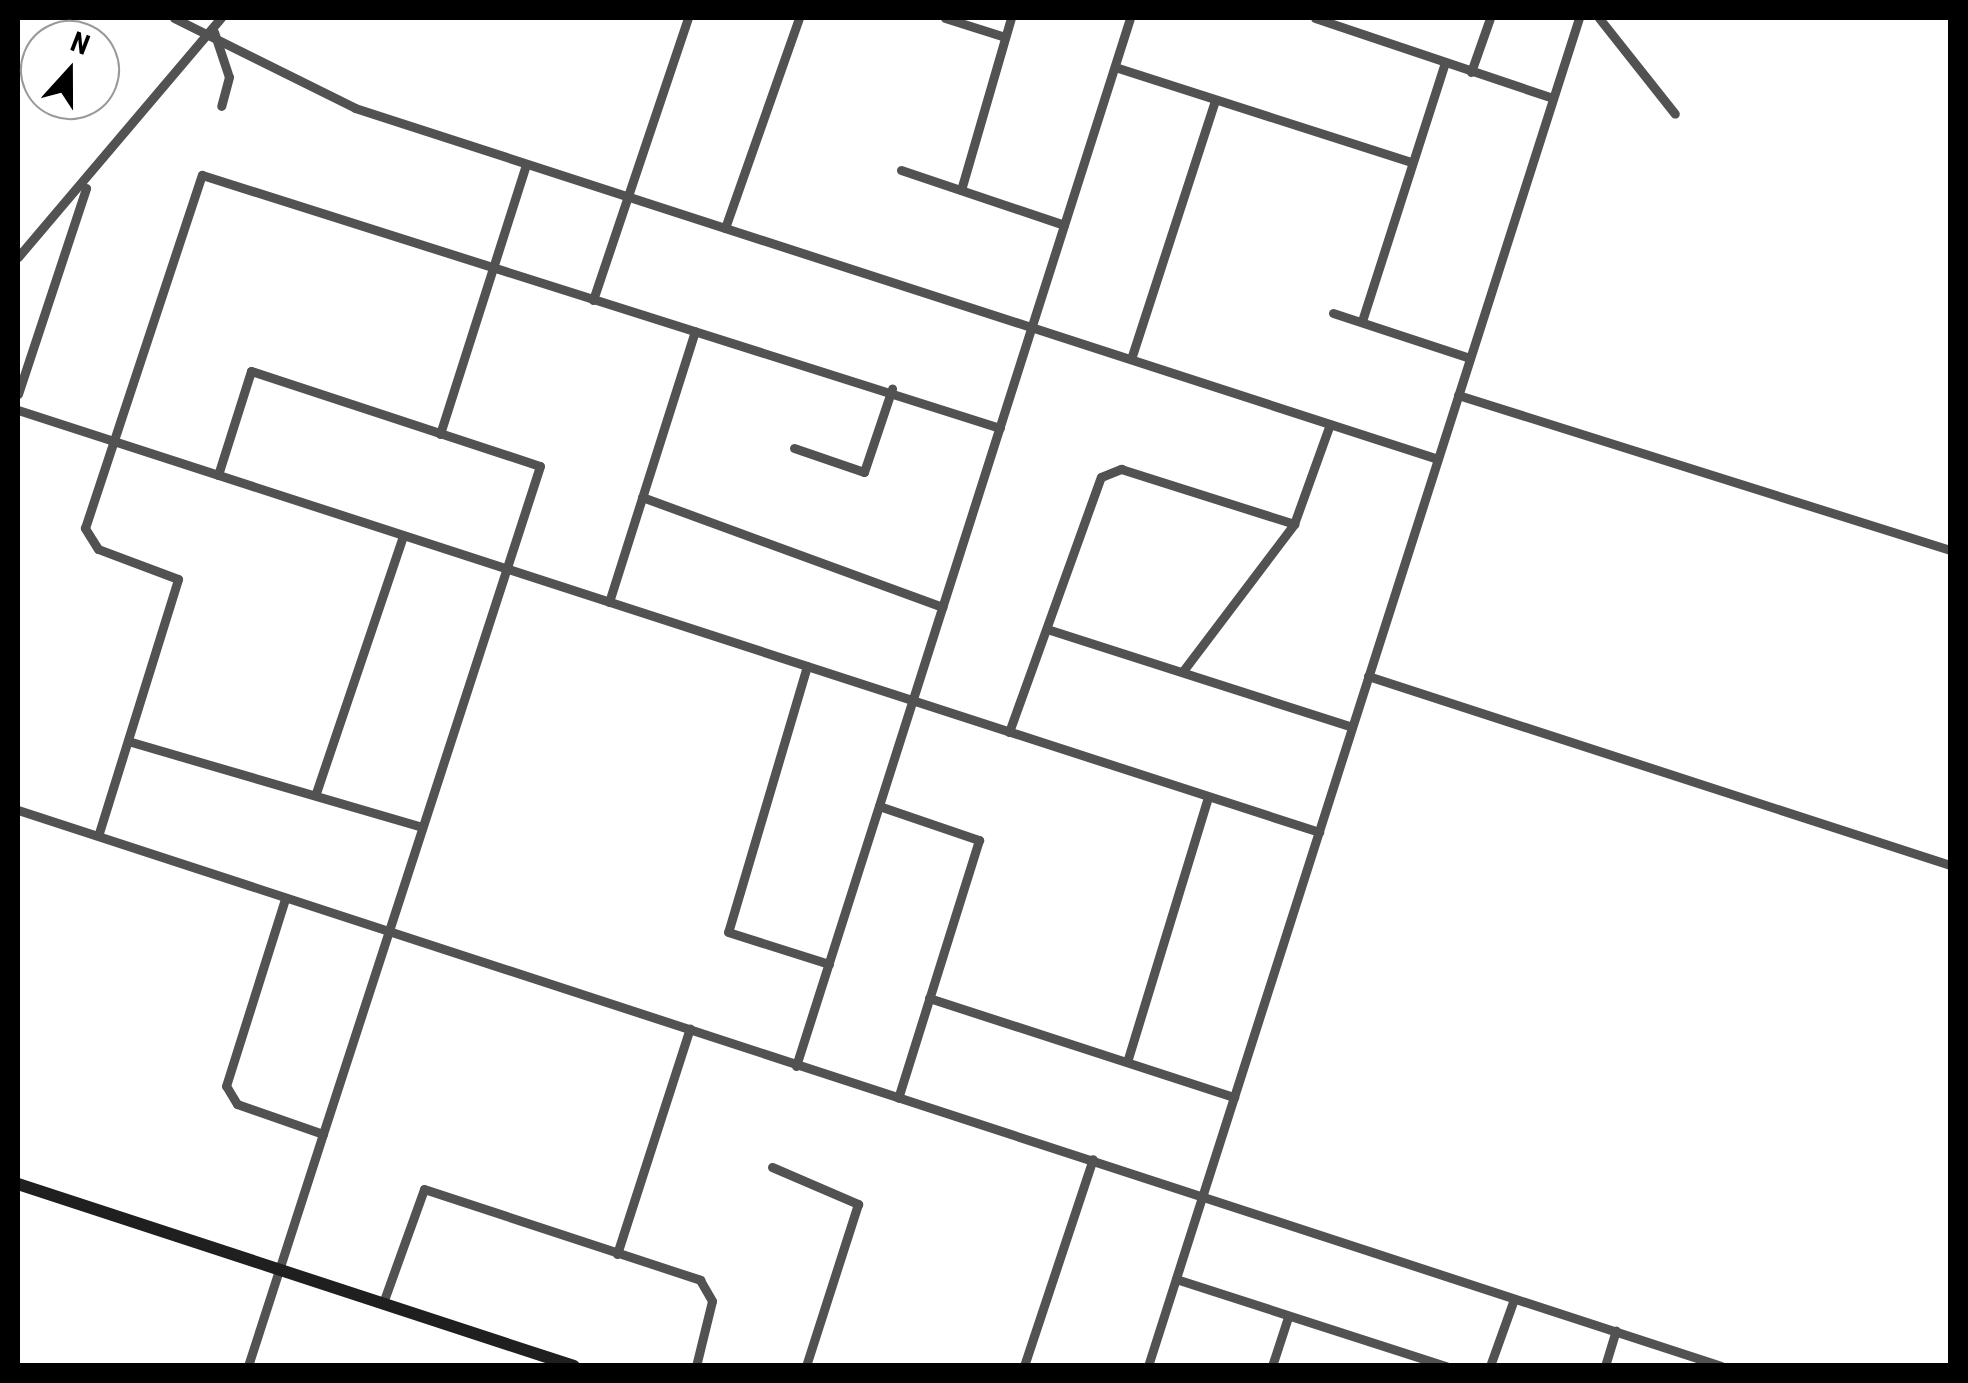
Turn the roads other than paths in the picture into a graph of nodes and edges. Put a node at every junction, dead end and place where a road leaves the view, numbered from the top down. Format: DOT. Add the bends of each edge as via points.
graph roads {
  1 [pos="174,18"];
  2 [pos="220,18"];
  3 [pos="688,18"];
  4 [pos="799,18"];
  5 [pos="945,18"];
  6 [pos="1011,18"];
  7 [pos="1130,18"];
  8 [pos="1315,18"];
  9 [pos="1490,18"];
  10 [pos="1579,18"];
  11 [pos="1599,18"];
  12 [pos="212,31"];
  13 [pos="1005,36"];
  14 [pos="1446,64"];
  15 [pos="1115,67"];
  16 [pos="1472,72"];
  17 [pos="1553,98"];
  18 [pos="1214,103"];
  19 [pos="221,106"];
  20 [pos="1674,114"];
  21 [pos="1411,162"];
  22 [pos="526,166"];
  23 [pos="901,170"];
  24 [pos="86,187"];
  25 [pos="961,190"];
  26 [pos="626,197"];
  27 [pos="1064,224"];
  28 [pos="725,228"];
  29 [pos="19,253"];
  30 [pos="492,271"];
  31 [pos="594,300"];
  32 [pos="1333,313"];
  33 [pos="1362,321"];
  34 [pos="1032,326"];
  35 [pos="695,331"];
  36 [pos="1470,358"];
  37 [pos="1131,359"];
  38 [pos="18,388"];
  39 [pos="892,390"];
  40 [pos="1458,395"];
  41 [pos="18,410"];
  42 [pos="1330,424"];
  43 [pos="1000,428"];
  44 [pos="440,434"];
  45 [pos="115,442"];
  46 [pos="794,448"];
  47 [pos="1438,459"];
  48 [pos="218,476"];
  49 [pos="642,497"];
  50 [pos="1294,524"];
  51 [pos="404,536"];
  52 [pos="1950,550"];
  53 [pos="505,568"];
  54 [pos="609,602"];
  55 [pos="943,607"];
  56 [pos="1047,629"];
  57 [pos="808,666"];
  58 [pos="1183,672"];
  59 [pos="1368,676"];
  60 [pos="912,700"];
  61 [pos="1352,726"];
  62 [pos="1009,732"];
  63 [pos="128,741"];
  64 [pos="316,793"];
  65 [pos="1208,796"];
  66 [pos="879,806"];
  67 [pos="18,810"];
  68 [pos="419,826"];
  69 [pos="1318,832"];
  70 [pos="99,833"];
  71 [pos="1950,865"];
  72 [pos="284,900"];
  73 [pos="388,932"];
  74 [pos="828,964"];
  75 [pos="930,998"];
  76 [pos="690,1028"];
  77 [pos="1127,1062"];
  78 [pos="796,1066"];
  79 [pos="1234,1097"];
  80 [pos="898,1098"];
  81 [pos="323,1134"];
  82 [pos="1092,1160"];
  83 [pos="772,1167"];
  84 [pos="18,1184"];
  85 [pos="1202,1198"];
  86 [pos="617,1254"];
  87 [pos="279,1269"];
  88 [pos="1176,1279"];
  89 [pos="1514,1298"];
  90 [pos="383,1304"];
  91 [pos="1288,1316"];
  92 [pos="1616,1332"];
  93 [pos="248,1366"];
  94 [pos="574,1366"];
  95 [pos="696,1366"];
  96 [pos="806,1366"];
  97 [pos="1024,1366"];
  98 [pos="1148,1366"];
  99 [pos="1272,1366"];
  100 [pos="1446,1366"];
  101 [pos="1490,1366"];
  102 [pos="1605,1366"];
  103 [pos="1721,1366"];
  1 -- 12 [label="street"];
  2 -- 12 [label="street"];
  3 -- 26 [label="street"];
  4 -- 28 [label="street"];
  5 -- 13 [label="street"];
  6 -- 13 [label="street"];
  7 -- 15 [label="street"];
  8 -- 14 [label="street"];
  9 -- 16 [label="street"];
  10 -- 17 [label="street"];
  11 -- 20 [label="street"];
  12 -- 19 [label="street" via="229,77"];
  12 -- 22 [label="street" via="319,94"];
  12 -- 24 [label="street"];
  13 -- 25 [label="street"];
  14 -- 16 [label="street"];
  14 -- 21 [label="street"];
  15 -- 18 [label="street"];
  15 -- 27 [label="street"];
  16 -- 17 [label="street"];
  17 -- 36 [label="street"];
  18 -- 21 [label="street"];
  18 -- 37 [label="street"];
  21 -- 33 [label="street"];
  22 -- 26 [label="street"];
  22 -- 30 [label="street"];
  23 -- 25 [label="street"];
  24 -- 29 [label="street"];
  24 -- 38 [label="street"];
  25 -- 27 [label="street"];
  26 -- 28 [label="street"];
  26 -- 31 [label="street"];
  27 -- 34 [label="street"];
  28 -- 34 [label="street"];
  30 -- 31 [label="street"];
  30 -- 44 [label="street"];
  30 -- 45 [label="street" via="202,175"];
  31 -- 35 [label="street"];
  32 -- 33 [label="street"];
  33 -- 36 [label="street"];
  34 -- 37 [label="street"];
  34 -- 43 [label="street"];
  35 -- 39 [label="street"];
  35 -- 49 [label="street"];
  36 -- 40 [label="street"];
  37 -- 42 [label="street"];
  39 -- 43 [label="street"];
  39 -- 46 [label="street" via="864,472"];
  40 -- 47 [label="street"];
  40 -- 52 [label="street"];
  41 -- 45 [label="street"];
  42 -- 47 [label="street"];
  42 -- 50 [label="street"];
  43 -- 55 [label="street"];
  44 -- 48 [label="street" via="252,371"];
  44 -- 53 [label="street" via="540,466"];
  45 -- 48 [label="street"];
  45 -- 63 [label="street" via="85,536 178,579"];
  47 -- 59 [label="street"];
  48 -- 51 [label="street"];
  49 -- 54 [label="street"];
  49 -- 55 [label="street"];
  50 -- 56 [label="street" via="1114,468 1092,488"];
  50 -- 58 [label="street"];
  51 -- 53 [label="street"];
  51 -- 64 [label="street"];
  53 -- 54 [label="street"];
  53 -- 68 [label="street"];
  54 -- 57 [label="street"];
  55 -- 60 [label="street"];
  56 -- 58 [label="street"];
  56 -- 62 [label="street"];
  57 -- 60 [label="street"];
  57 -- 74 [label="street" via="728,932"];
  58 -- 61 [label="street"];
  59 -- 61 [label="street"];
  59 -- 71 [label="street"];
  60 -- 62 [label="street"];
  60 -- 66 [label="street"];
  61 -- 69 [label="street"];
  62 -- 65 [label="street"];
  63 -- 64 [label="street" via="282,792"];
  63 -- 70 [label="street"];
  64 -- 68 [label="street"];
  65 -- 69 [label="street"];
  65 -- 77 [label="street"];
  66 -- 74 [label="street"];
  66 -- 75 [label="street" via="979,840"];
  67 -- 70 [label="street"];
  68 -- 73 [label="street"];
  69 -- 79 [label="street"];
  70 -- 72 [label="street"];
  72 -- 73 [label="street"];
  72 -- 81 [label="street" via="226,1086 236,1104"];
  73 -- 76 [label="street"];
  73 -- 81 [label="street"];
  74 -- 78 [label="street"];
  75 -- 77 [label="street"];
  75 -- 80 [label="street"];
  76 -- 78 [label="street"];
  76 -- 86 [label="street"];
  77 -- 79 [label="street"];
  78 -- 80 [label="street"];
  79 -- 85 [label="street"];
  80 -- 82 [label="street"];
  81 -- 87 [label="street"];
  82 -- 85 [label="street"];
  82 -- 97 [label="street"];
  83 -- 96 [label="street" via="858,1204"];
  84 -- 87 [label="street"];
  85 -- 88 [label="street"];
  85 -- 89 [label="street"];
  86 -- 90 [label="street" via="424,1189"];
  86 -- 95 [label="street" via="709,1288"];
  87 -- 90 [label="street"];
  87 -- 93 [label="street"];
  88 -- 91 [label="street"];
  88 -- 98 [label="street"];
  89 -- 92 [label="street"];
  89 -- 101 [label="street"];
  90 -- 94 [label="street"];
  91 -- 99 [label="street"];
  91 -- 100 [label="street"];
  92 -- 102 [label="street"];
  92 -- 103 [label="street"];
}
